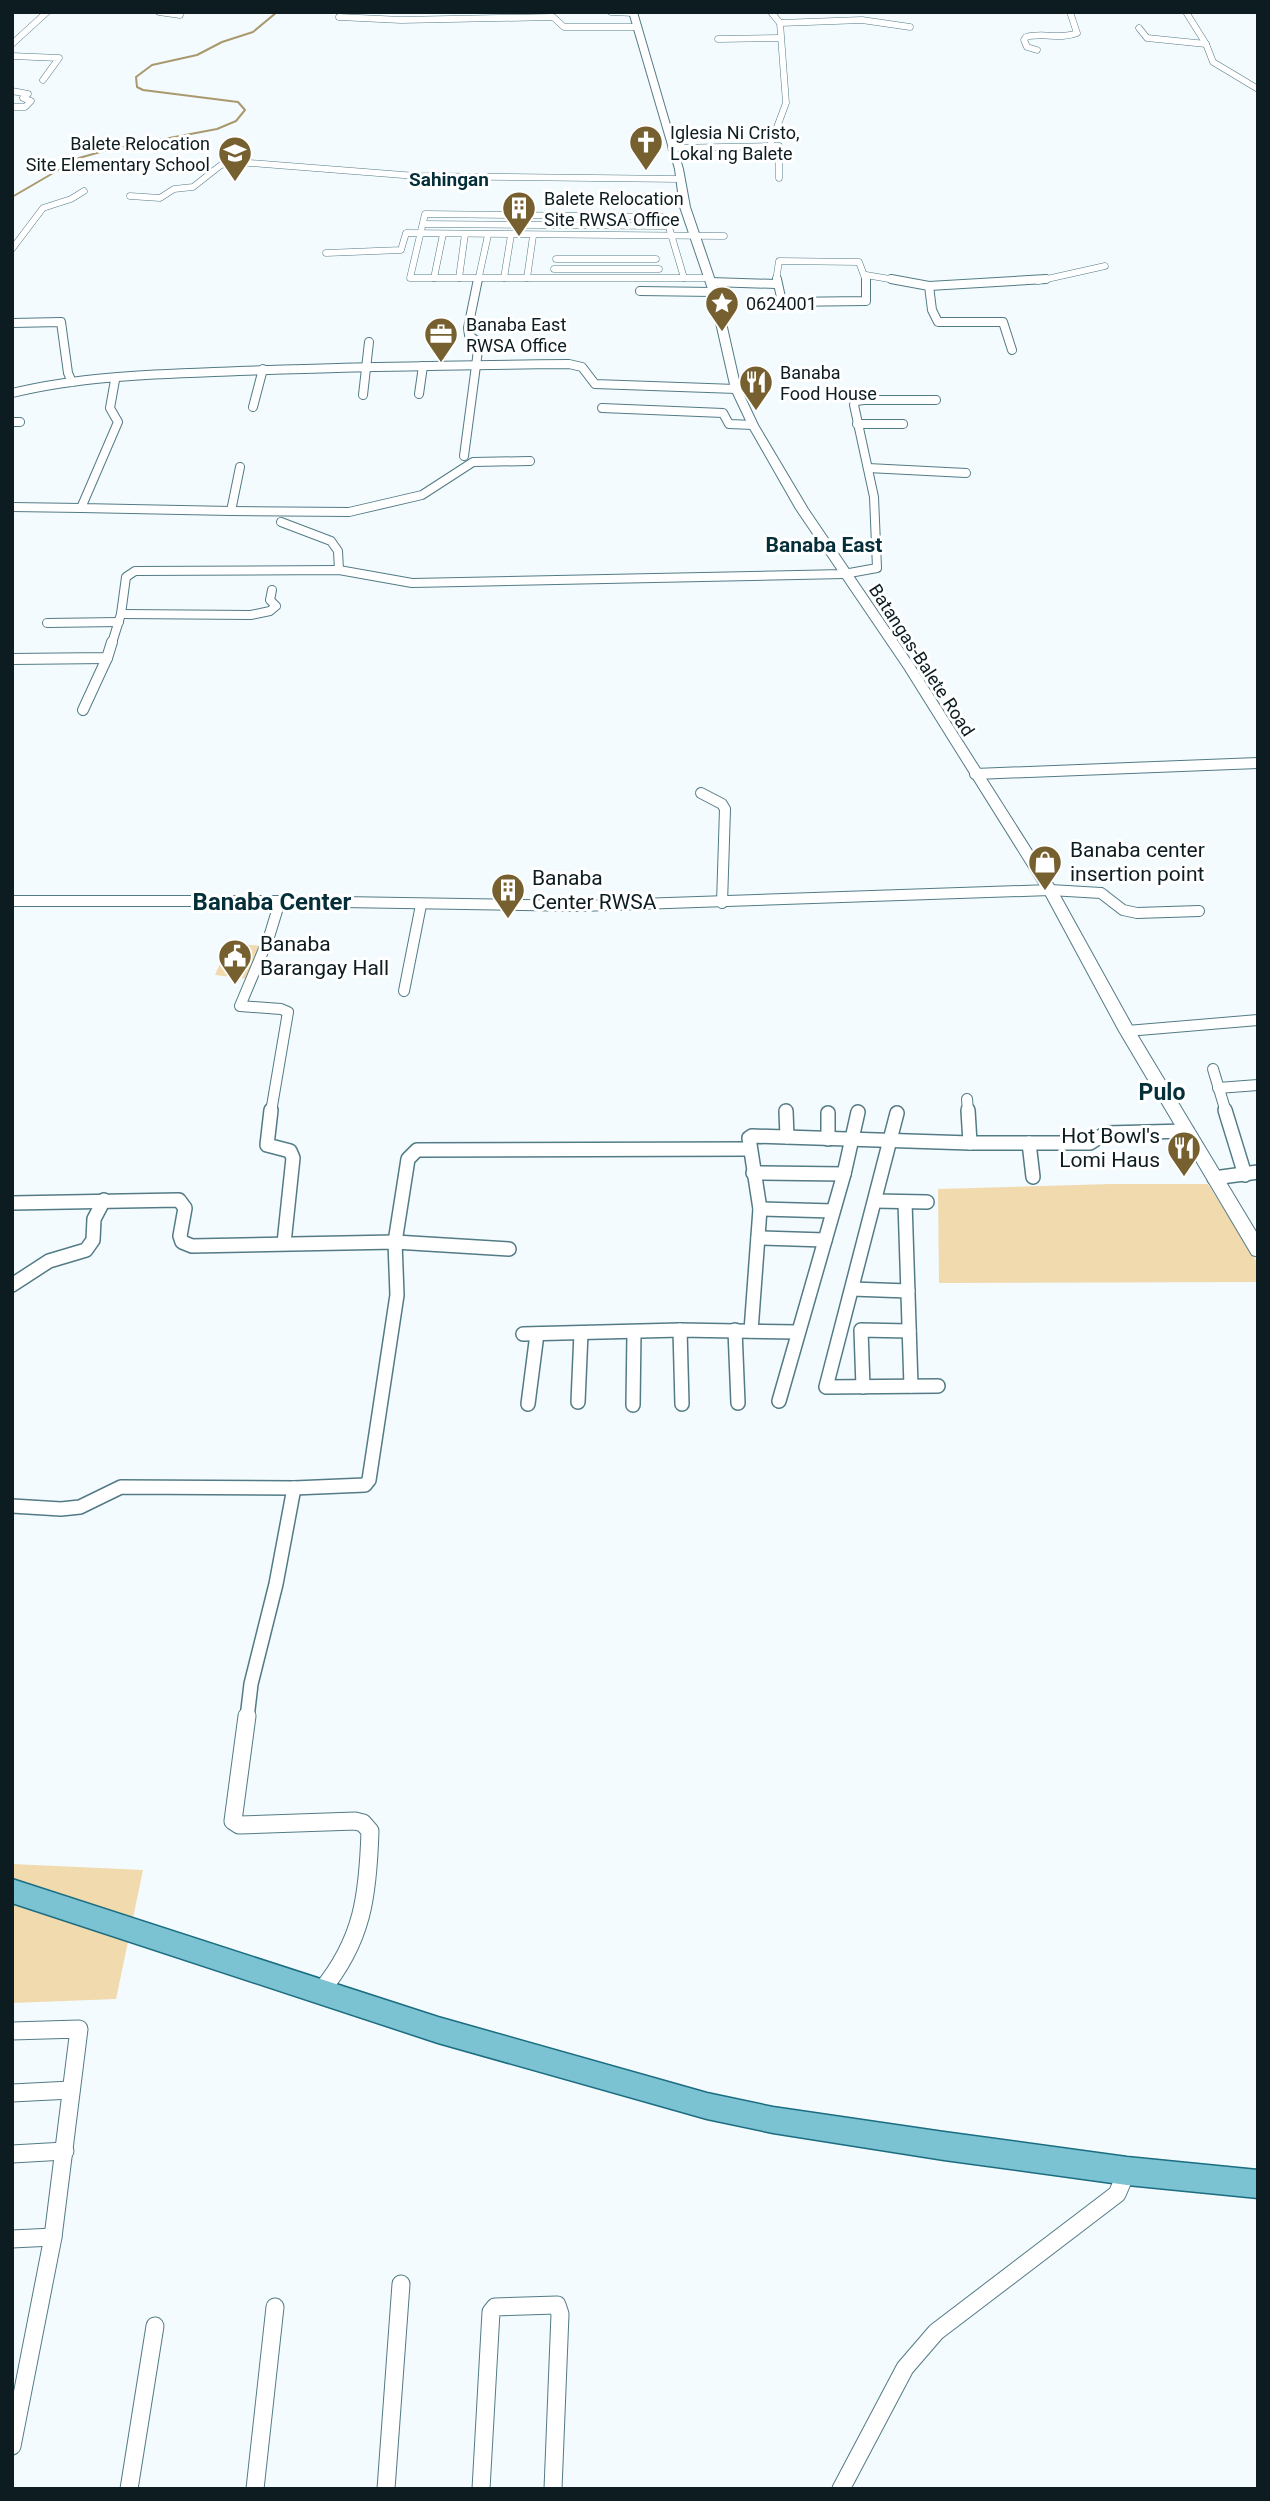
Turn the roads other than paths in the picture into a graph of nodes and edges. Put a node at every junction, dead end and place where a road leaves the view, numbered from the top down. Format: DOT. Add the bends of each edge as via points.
graph roads {
  1 [pos="47,12"];
  2 [pos="159,12"];
  3 [pos="611,12"];
  4 [pos="771,12"];
  5 [pos="1070,12"];
  6 [pos="1186,12"];
  7 [pos="180,15"];
  8 [pos="339,17"];
  9 [pos="635,18"];
  10 [pos="780,23"];
  11 [pos="910,27"];
  12 [pos="1139,28"];
  13 [pos="780,38"];
  14 [pos="718,39"];
  15 [pos="12,44"];
  16 [pos="1206,44"];
  17 [pos="1037,50"];
  18 [pos="12,56"];
  19 [pos="44,80"];
  20 [pos="1258,89"];
  21 [pos="13,92"];
  22 [pos="12,107"];
  23 [pos="770,146"];
  24 [pos="671,148"];
  25 [pos="779,178"];
  26 [pos="680,179"];
  27 [pos="84,191"];
  28 [pos="130,196"];
  29 [pos="560,216"];
  30 [pos="423,224"];
  31 [pos="559,225"];
  32 [pos="669,226"];
  33 [pos="421,233"];
  34 [pos="443,234"];
  35 [pos="466,234"];
  36 [pos="488,235"];
  37 [pos="511,235"];
  38 [pos="558,235"];
  39 [pos="533,236"];
  40 [pos="650,236"];
  41 [pos="672,236"];
  42 [pos="696,236"];
  43 [pos="724,236"];
  44 [pos="12,249"];
  45 [pos="326,253"];
  46 [pos="556,259"];
  47 [pos="656,259"];
  48 [pos="1105,266"];
  49 [pos="554,269"];
  50 [pos="659,269"];
  51 [pos="866,275"];
  52 [pos="434,278"];
  53 [pos="459,278"];
  54 [pos="480,278"];
  55 [pos="504,278"];
  56 [pos="527,278"];
  57 [pos="552,278"];
  58 [pos="684,278"];
  59 [pos="662,279"];
  60 [pos="712,284"];
  61 [pos="776,284"];
  62 [pos="929,286"];
  63 [pos="640,291"];
  64 [pos="12,323"];
  65 [pos="369,342"];
  66 [pos="1012,350"];
  67 [pos="365,366"];
  68 [pos="423,366"];
  69 [pos="474,366"];
  70 [pos="263,369"];
  71 [pos="115,380"];
  72 [pos="72,382"];
  73 [pos="736,389"];
  74 [pos="12,393"];
  75 [pos="419,394"];
  76 [pos="363,395"];
  77 [pos="936,400"];
  78 [pos="253,407"];
  79 [pos="602,408"];
  80 [pos="857,424"];
  81 [pos="903,424"];
  82 [pos="753,425"];
  83 [pos="464,456"];
  84 [pos="530,461"];
  85 [pos="240,467"];
  86 [pos="868,468"];
  87 [pos="966,473"];
  88 [pos="12,507"];
  89 [pos="81,508"];
  90 [pos="231,511"];
  91 [pos="281,522"];
  92 [pos="339,570"];
  93 [pos="845,575"];
  94 [pos="272,590"];
  95 [pos="120,618"];
  96 [pos="47,624"];
  97 [pos="107,658"];
  98 [pos="12,659"];
  99 [pos="83,710"];
  100 [pos="1258,763"];
  101 [pos="975,774"];
  102 [pos="701,793"];
  103 [pos="1050,890"];
  104 [pos="12,901"];
  105 [pos="280,901"];
  106 [pos="722,904"];
  107 [pos="421,905"];
  108 [pos="1199,911"];
  109 [pos="404,991"];
  110 [pos="1258,1020"];
  111 [pos="1127,1031"];
  112 [pos="1213,1069"];
  113 [pos="1258,1085"];
  114 [pos="1219,1088"];
  115 [pos="967,1099"];
  116 [pos="786,1111"];
  117 [pos="828,1112"];
  118 [pos="858,1112"];
  119 [pos="897,1113"];
  120 [pos="1187,1130"];
  121 [pos="787,1137"];
  122 [pos="828,1139"];
  123 [pos="852,1140"];
  124 [pos="890,1141"];
  125 [pos="970,1143"];
  126 [pos="1029,1143"];
  127 [pos="749,1149"];
  128 [pos="753,1173"];
  129 [pos="1251,1173"];
  130 [pos="844,1174"];
  131 [pos="1033,1177"];
  132 [pos="1214,1178"];
  133 [pos="104,1200"];
  134 [pos="875,1201"];
  135 [pos="905,1202"];
  136 [pos="927,1202"];
  137 [pos="12,1203"];
  138 [pos="760,1209"];
  139 [pos="833,1211"];
  140 [pos="758,1238"];
  141 [pos="825,1240"];
  142 [pos="395,1242"];
  143 [pos="284,1243"];
  144 [pos="509,1249"];
  145 [pos="1258,1250"];
  146 [pos="12,1285"];
  147 [pos="852,1289"];
  148 [pos="908,1290"];
  149 [pos="680,1330"];
  150 [pos="736,1330"];
  151 [pos="751,1331"];
  152 [pos="909,1331"];
  153 [pos="798,1332"];
  154 [pos="581,1333"];
  155 [pos="634,1333"];
  156 [pos="911,1386"];
  157 [pos="938,1386"];
  158 [pos="863,1387"];
  159 [pos="779,1401"];
  160 [pos="578,1402"];
  161 [pos="738,1403"];
  162 [pos="528,1404"];
  163 [pos="682,1404"];
  164 [pos="633,1405"];
  165 [pos="294,1488"];
  166 [pos="12,1506"];
  167 [pos="12,1891"];
  168 [pos="321,1991"];
  169 [pos="12,2031"];
  170 [pos="71,2090"];
  171 [pos="12,2092"];
  172 [pos="65,2151"];
  173 [pos="12,2154"];
  174 [pos="1127,2171"];
  175 [pos="1258,2184"];
  176 [pos="53,2237"];
  177 [pos="12,2239"];
  178 [pos="401,2284"];
  179 [pos="275,2307"];
  180 [pos="155,2326"];
  181 [pos="12,2446"];
  182 [pos="129,2489"];
  183 [pos="255,2489"];
  184 [pos="386,2489"];
  185 [pos="481,2489"];
  186 [pos="552,2489"];
  187 [pos="841,2489"];
  1 -- 15 [label="street"];
  2 -- 7 [label="street"];
  3 -- 9 [label="street"];
  4 -- 10 [label="street"];
  5 -- 17 [label="street" via="1077,33 1026,37 1025,45"];
  6 -- 16 [label="street"];
  8 -- 9 [label="street" via="553,17 564,27"];
  9 -- 24 [label="main road, Batangas-Balete Road"];
  10 -- 11 [label="street" via="862,20"];
  10 -- 13 [label="street"];
  12 -- 16 [label="street" via="1147,38"];
  13 -- 14 [label="street"];
  13 -- 23 [label="street" via="786,103"];
  16 -- 20 [label="street" via="1213,62"];
  18 -- 19 [label="street" via="58,57"];
  21 -- 22 [label="street" via="24,92 23,98 31,102"];
  23 -- 24 [label="street"];
  23 -- 25 [label="street" via="779,146"];
  24 -- 26 [label="main road, Batangas-Balete Road"];
  26 -- 28 [label="street" via="416,176 237,162 221,165 194,186 174,189 160,198"];
  26 -- 42 [label="main road, Batangas-Balete Road"];
  27 -- 44 [label="street" via="43,208"];
  29 -- 30 [label="street" via="425,214"];
  29 -- 31 [label="street"];
  29 -- 32 [label="street" via="666,217"];
  30 -- 31 [label="street"];
  30 -- 33 [label="street"];
  31 -- 32 [label="street"];
  31 -- 38 [label="street"];
  32 -- 41 [label="street"];
  33 -- 34 [label="street"];
  33 -- 45 [label="street" via="406,233 401,250"];
  33 -- 52 [label="street" via="410,278"];
  34 -- 35 [label="street"];
  34 -- 52 [label="street"];
  35 -- 36 [label="street"];
  35 -- 53 [label="street"];
  36 -- 37 [label="street"];
  36 -- 54 [label="street"];
  37 -- 39 [label="street"];
  37 -- 55 [label="street"];
  38 -- 39 [label="street"];
  38 -- 40 [label="street"];
  38 -- 46 [label="street"];
  39 -- 56 [label="street"];
  40 -- 41 [label="street"];
  40 -- 47 [label="street"];
  41 -- 42 [label="street"];
  41 -- 58 [label="street"];
  42 -- 43 [label="street"];
  42 -- 60 [label="main road, Batangas-Balete Road"];
  46 -- 47 [label="street"];
  46 -- 49 [label="street"];
  47 -- 50 [label="street"];
  48 -- 62 [label="street" via="1039,281"];
  49 -- 50 [label="street"];
  49 -- 57 [label="street"];
  50 -- 59 [label="street"];
  51 -- 61 [label="street" via="859,262 779,261"];
  51 -- 61 [label="street" via="866,301 782,302"];
  51 -- 62 [label="street"];
  52 -- 53 [label="street"];
  53 -- 54 [label="street"];
  54 -- 55 [label="street"];
  54 -- 69 [label="street" via="468,328 479,343"];
  55 -- 56 [label="street"];
  56 -- 57 [label="street"];
  57 -- 59 [label="street"];
  58 -- 59 [label="street"];
  58 -- 60 [label="street"];
  60 -- 61 [label="street"];
  60 -- 63 [label="street"];
  60 -- 73 [label="main road, Batangas-Balete Road"];
  62 -- 66 [label="street" via="938,322 1003,322"];
  64 -- 72 [label="street" via="61,322"];
  65 -- 67 [label="street"];
  67 -- 68 [label="street"];
  67 -- 70 [label="street"];
  67 -- 76 [label="street"];
  68 -- 69 [label="street"];
  68 -- 75 [label="street"];
  69 -- 73 [label="street" via="579,365 594,384 602,386"];
  69 -- 83 [label="street"];
  70 -- 71 [label="street"];
  70 -- 78 [label="street"];
  71 -- 72 [label="street"];
  71 -- 89 [label="street" via="110,408 117,424"];
  72 -- 74 [label="street"];
  73 -- 82 [label="main road, Batangas-Balete Road"];
  77 -- 80 [label="street" via="856,401"];
  79 -- 82 [label="street" via="723,413 729,424"];
  80 -- 81 [label="street"];
  80 -- 86 [label="street"];
  82 -- 93 [label="main road, Batangas-Balete Road"];
  84 -- 90 [label="street" via="473,462 422,495 349,512"];
  85 -- 90 [label="street"];
  86 -- 87 [label="street"];
  86 -- 93 [label="street" via="877,568"];
  88 -- 89 [label="street"];
  89 -- 90 [label="street"];
  91 -- 92 [label="street" via="332,540 340,558"];
  92 -- 93 [label="street" via="412,583"];
  92 -- 95 [label="street" via="135,571 126,577"];
  93 -- 101 [label="main road, Batangas-Balete Road" via="910,668"];
  94 -- 95 [label="street" via="270,600 276,606 257,614"];
  95 -- 96 [label="street"];
  95 -- 97 [label="street"];
  97 -- 98 [label="street"];
  97 -- 99 [label="street"];
  100 -- 101 [label="street"];
  101 -- 103 [label="main road, Batangas-Balete Road"];
  102 -- 106 [label="street" via="725,809"];
  103 -- 106 [label="street"];
  103 -- 108 [label="street" via="1101,893 1123,910 1138,913"];
  103 -- 111 [label="main road, Batangas-Balete Road"];
  104 -- 105 [label="street"];
  105 -- 107 [label="street"];
  105 -- 143 [label="street" via="240,1006 288,1012 267,1145 290,1151 293,1158"];
  106 -- 107 [label="street"];
  107 -- 109 [label="street"];
  110 -- 111 [label="street"];
  111 -- 120 [label="main road, Batangas-Balete Road"];
  112 -- 114 [label="street"];
  113 -- 114 [label="street"];
  114 -- 129 [label="street"];
  115 -- 125 [label="street"];
  116 -- 121 [label="street"];
  117 -- 122 [label="street"];
  118 -- 123 [label="street"];
  119 -- 124 [label="street"];
  120 -- 126 [label="street" via="1106,1133 1090,1143"];
  120 -- 132 [label="main road, Batangas-Balete Road"];
  121 -- 122 [label="street"];
  121 -- 127 [label="street" via="752,1136"];
  122 -- 123 [label="street"];
  123 -- 124 [label="street"];
  123 -- 130 [label="street"];
  124 -- 125 [label="street"];
  124 -- 134 [label="street"];
  125 -- 126 [label="street"];
  126 -- 131 [label="street"];
  127 -- 128 [label="street"];
  127 -- 142 [label="street" via="417,1150 408,1159"];
  128 -- 130 [label="street"];
  128 -- 138 [label="street"];
  129 -- 132 [label="street"];
  130 -- 139 [label="street"];
  132 -- 145 [label="main road, Batangas-Balete Road"];
  133 -- 137 [label="street"];
  133 -- 143 [label="street" via="179,1200 184,1208 180,1236 192,1246"];
  133 -- 146 [label="street" via="94,1217 93,1240 86,1250 49,1261"];
  134 -- 135 [label="street"];
  134 -- 147 [label="street"];
  135 -- 136 [label="street"];
  135 -- 148 [label="street"];
  138 -- 139 [label="street"];
  138 -- 140 [label="street"];
  139 -- 141 [label="street"];
  140 -- 141 [label="street"];
  140 -- 151 [label="street"];
  141 -- 153 [label="street"];
  142 -- 143 [label="street"];
  142 -- 144 [label="street"];
  142 -- 165 [label="street" via="397,1295 369,1480 357,1487"];
  147 -- 148 [label="street"];
  147 -- 158 [label="street" via="826,1387"];
  148 -- 152 [label="street"];
  149 -- 150 [label="street"];
  149 -- 155 [label="street"];
  149 -- 163 [label="street"];
  150 -- 151 [label="street"];
  150 -- 161 [label="street"];
  151 -- 153 [label="street"];
  152 -- 156 [label="street"];
  152 -- 158 [label="street" via="861,1330"];
  153 -- 159 [label="street"];
  154 -- 155 [label="street"];
  154 -- 160 [label="street"];
  154 -- 162 [label="street" via="530,1334"];
  155 -- 164 [label="street"];
  156 -- 157 [label="street"];
  156 -- 158 [label="street"];
  165 -- 166 [label="street" via="121,1487 106,1490 93,1503 77,1508"];
  165 -- 168 [label="street" via="251,1684 233,1821 239,1825 355,1821 370,1831 361,1921 347,1956"];
  167 -- 168 [label="main road"];
  168 -- 174 [label="main road" via="438,2030 706,2106 773,2120"];
  169 -- 170 [label="street" via="79,2029"];
  170 -- 171 [label="street"];
  170 -- 172 [label="street"];
  172 -- 173 [label="street"];
  172 -- 176 [label="street"];
  174 -- 175 [label="main road"];
  174 -- 187 [label="street" via="1117,2194 936,2332 905,2368"];
  176 -- 177 [label="street"];
  176 -- 181 [label="street"];
  178 -- 184 [label="street"];
  179 -- 183 [label="street"];
  180 -- 182 [label="street"];
  185 -- 186 [label="street" via="491,2312 495,2307 557,2305"];
}
